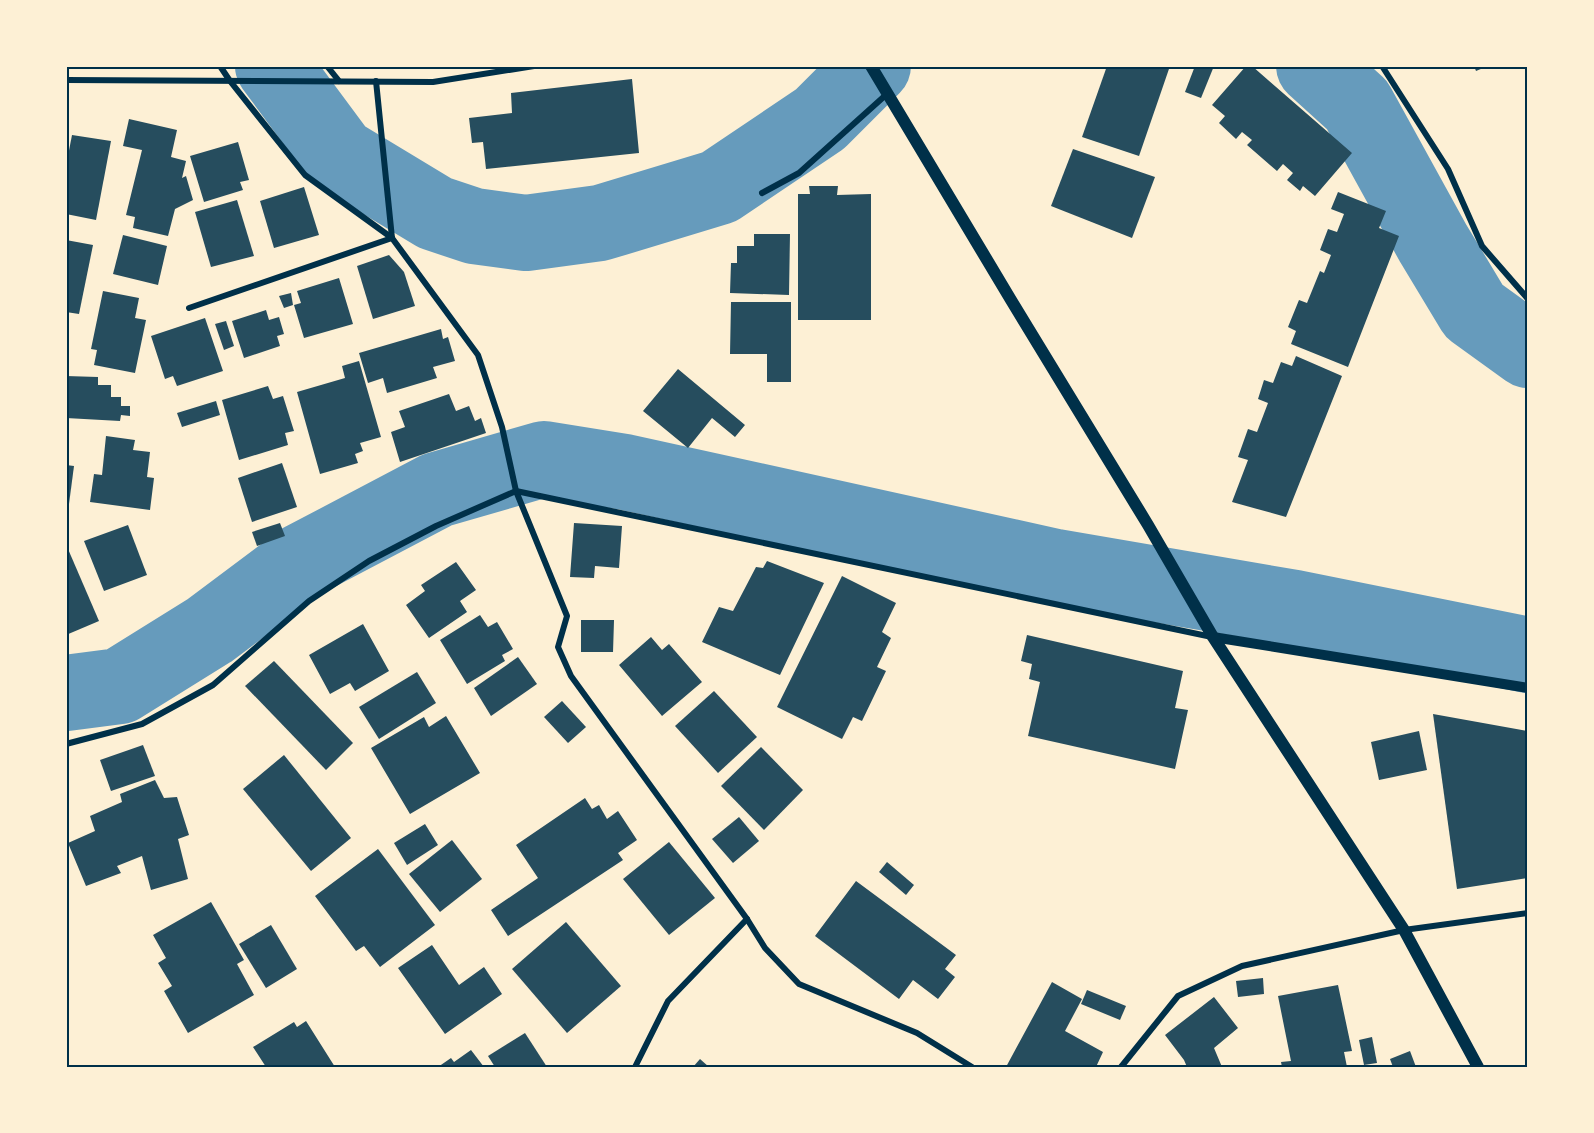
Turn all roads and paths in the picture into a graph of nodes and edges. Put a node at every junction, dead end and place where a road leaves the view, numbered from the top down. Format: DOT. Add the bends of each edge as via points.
graph roads {
  1 [pos="220,66"];
  2 [pos="327,66"];
  3 [pos="534,66"];
  4 [pos="871,66"];
  5 [pos="1382,66"];
  6 [pos="66,80"];
  7 [pos="230,81"];
  8 [pos="339,81"];
  9 [pos="376,81"];
  10 [pos="888,93"];
  11 [pos="762,193"];
  12 [pos="392,238"];
  13 [pos="1528,299"];
  14 [pos="189,308"];
  15 [pos="516,491"];
  16 [pos="1213,637"];
  17 [pos="1528,688"];
  18 [pos="66,744"];
  19 [pos="1528,913"];
  20 [pos="747,919"];
  21 [pos="1404,930"];
  22 [pos="635,1067"];
  23 [pos="972,1067"];
  24 [pos="1121,1067"];
  25 [pos="1478,1067"];
  1 -- 7 [label="street"];
  2 -- 8 [label="street"];
  3 -- 9 [label="street" via="433,82"];
  4 -- 10 [label="main road"];
  5 -- 13 [label="street" via="1448,169 1482,246"];
  6 -- 7 [label="street"];
  7 -- 8 [label="street"];
  7 -- 12 [label="street" via="305,175"];
  8 -- 9 [label="street"];
  9 -- 12 [label="street"];
  10 -- 11 [label="street" via="799,173"];
  10 -- 16 [label="main road"];
  12 -- 14 [label="street"];
  12 -- 15 [label="street" via="478,355 502,427"];
  15 -- 16 [label="street"];
  15 -- 18 [label="street" via="369,561 309,601 213,685 141,724"];
  15 -- 20 [label="street" via="567,616 558,647 571,676"];
  16 -- 17 [label="street"];
  16 -- 21 [label="main road"];
  19 -- 21 [label="street"];
  20 -- 22 [label="street" via="668,1001"];
  20 -- 23 [label="street" via="765,948 799,984 918,1033"];
  21 -- 24 [label="street" via="1242,966 1179,996"];
  21 -- 25 [label="main road"];
}
